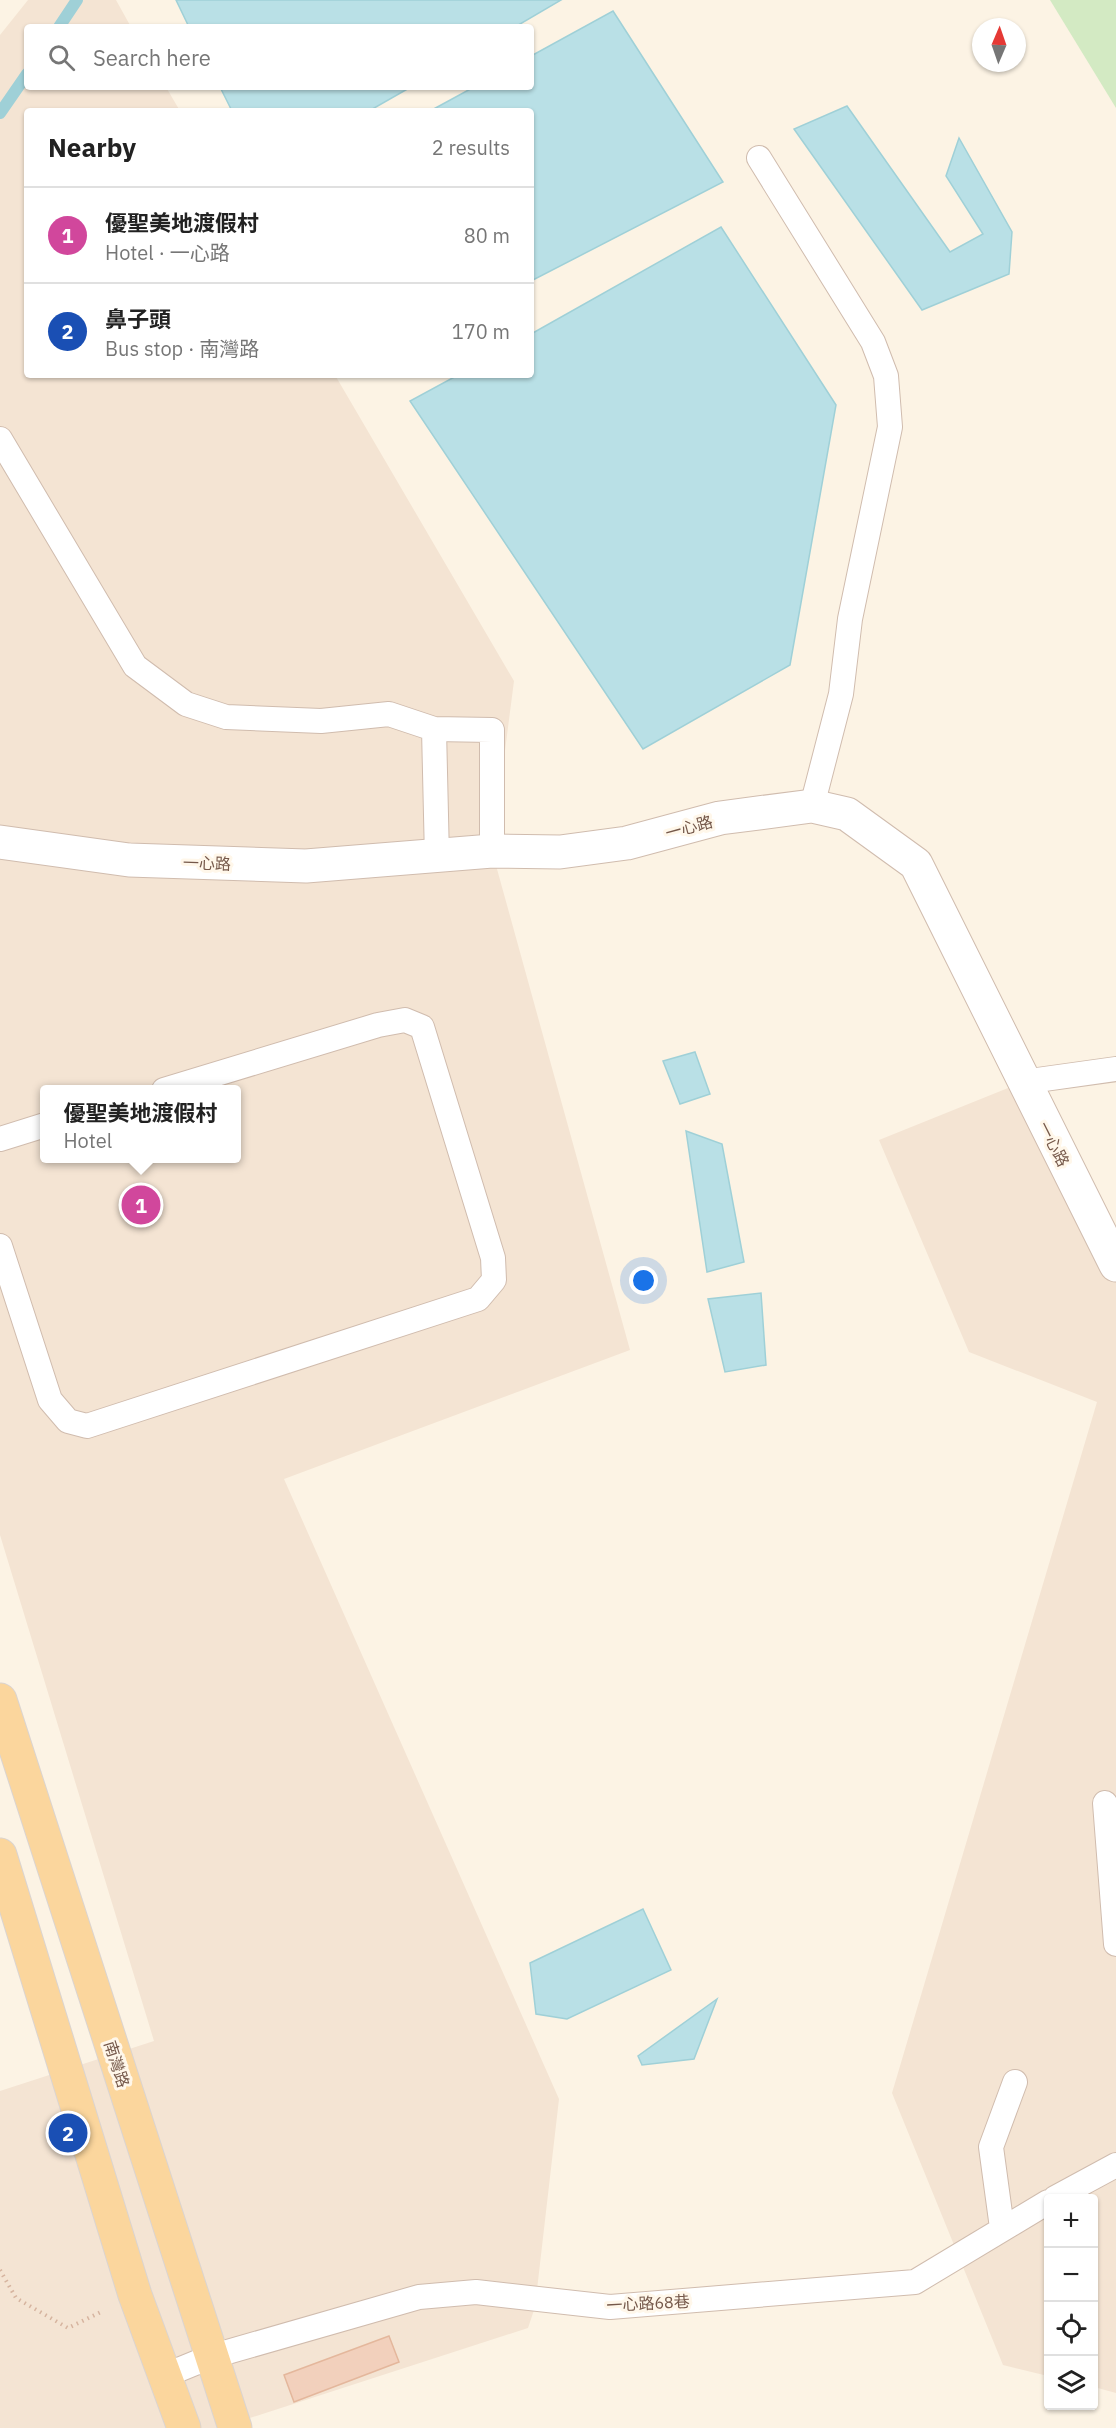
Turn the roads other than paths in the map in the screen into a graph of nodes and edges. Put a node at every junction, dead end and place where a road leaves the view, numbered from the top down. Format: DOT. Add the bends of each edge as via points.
graph roads {
  1 [pos="759,158"];
  2 [pos="0,439"];
  3 [pos="434,729"];
  4 [pos="812,806"];
  5 [pos="0,842"];
  6 [pos="492,851"];
  7 [pos="436,858"];
  8 [pos="1116,1069"];
  9 [pos="1023,1082"];
  10 [pos="178,1085"];
  11 [pos="40,1127"];
  12 [pos="0,1139"];
  13 [pos="0,1246"];
  14 [pos="1116,1265"];
  15 [pos="0,1700"];
  16 [pos="1105,1803"];
  17 [pos="0,1855"];
  18 [pos="1116,1944"];
  19 [pos="1015,2082"];
  20 [pos="1116,2165"];
  21 [pos="1064,2194"];
  22 [pos="1044,2204"];
  23 [pos="1002,2228"];
  24 [pos="210,2357"];
  25 [pos="166,2375"];
  26 [pos="184,2428"];
  27 [pos="235,2428"];
  1 -- 4 [label="lane" via="873,342 887,386 890,427 850,619 842,694"];
  2 -- 3 [label="lane" via="135,666 186,705 226,717 321,721 388,714"];
  3 -- 6 [label="lane" via="492,730"];
  3 -- 7 [label="lane"];
  4 -- 6 [label="street, 一心路" via="720,818 627,843 560,852"];
  4 -- 9 [label="street, 一心路" via="848,814 916,864"];
  5 -- 7 [label="street, 一心路" via="129,860 306,866"];
  6 -- 7 [label="street, 一心路"];
  8 -- 9 [label="lane"];
  9 -- 14 [label="street, 一心路"];
  10 -- 13 [label="lane" via="378,1026 405,1020 422,1027 493,1258 494,1280 478,1299 87,1426 68,1421 50,1400"];
  11 -- 12 [label="lane"];
  15 -- 24 [label="main road, 南灣路"];
  16 -- 18 [label="lane"];
  17 -- 25 [label="main road" via="135,2295"];
  19 -- 23 [label="lane" via="991,2147"];
  20 -- 21 [label="lane"];
  22 -- 23 [label="lane, 一心路68巷"];
  23 -- 24 [label="lane, 一心路68巷" via="915,2282 610,2307 476,2292 431,2296"];
  24 -- 25 [label="lane, 一心路68巷"];
  24 -- 27 [label="main road, 南灣路"];
  25 -- 26 [label="main road"];
}
